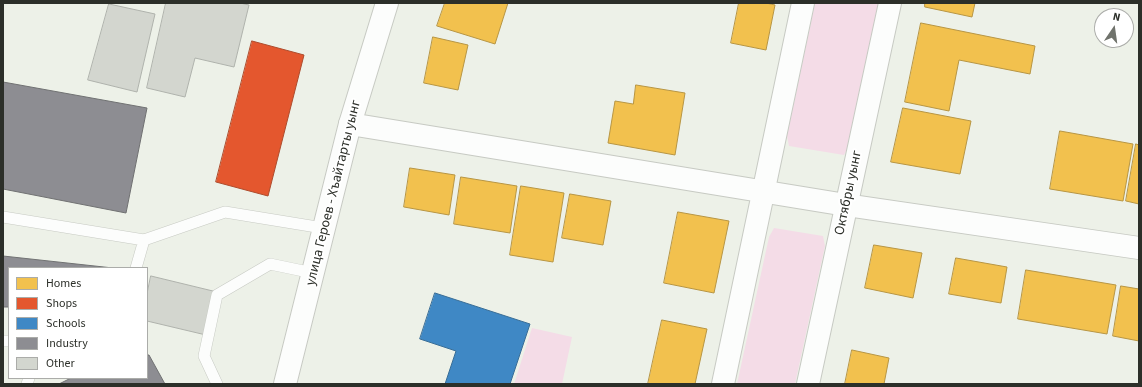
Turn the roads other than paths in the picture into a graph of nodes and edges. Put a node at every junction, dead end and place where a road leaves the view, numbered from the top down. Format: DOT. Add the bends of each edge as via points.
graph roads {
  1 [pos="387,3"];
  2 [pos="803,3"];
  3 [pos="890,3"];
  4 [pos="350,124"];
  5 [pos="764,190"];
  6 [pos="846,205"];
  7 [pos="3,217"];
  8 [pos="323,228"];
  9 [pos="144,240"];
  10 [pos="1139,248"];
  11 [pos="136,267"];
  12 [pos="313,273"];
  13 [pos="217,384"];
  14 [pos="284,384"];
  15 [pos="723,384"];
  16 [pos="808,384"];
  1 -- 4 [label="street, улица Героев - Хъайтарты уынг"];
  2 -- 5 [label="street"];
  3 -- 6 [label="street, Октябры уынг"];
  4 -- 5 [label="street"];
  4 -- 8 [label="street, улица Героев - Хъайтарты уынг"];
  5 -- 6 [label="street"];
  5 -- 15 [label="street"];
  6 -- 10 [label="street"];
  6 -- 16 [label="street, Октябры уынг"];
  7 -- 9 [label="lane"];
  8 -- 9 [label="lane" via="225,212"];
  8 -- 12 [label="street, улица Героев - Хъайтарты уынг"];
  9 -- 11 [label="lane"];
  12 -- 13 [label="lane" via="270,264 217,295 204,356"];
  12 -- 14 [label="street, улица Героев - Хъайтарты уынг"];
}
